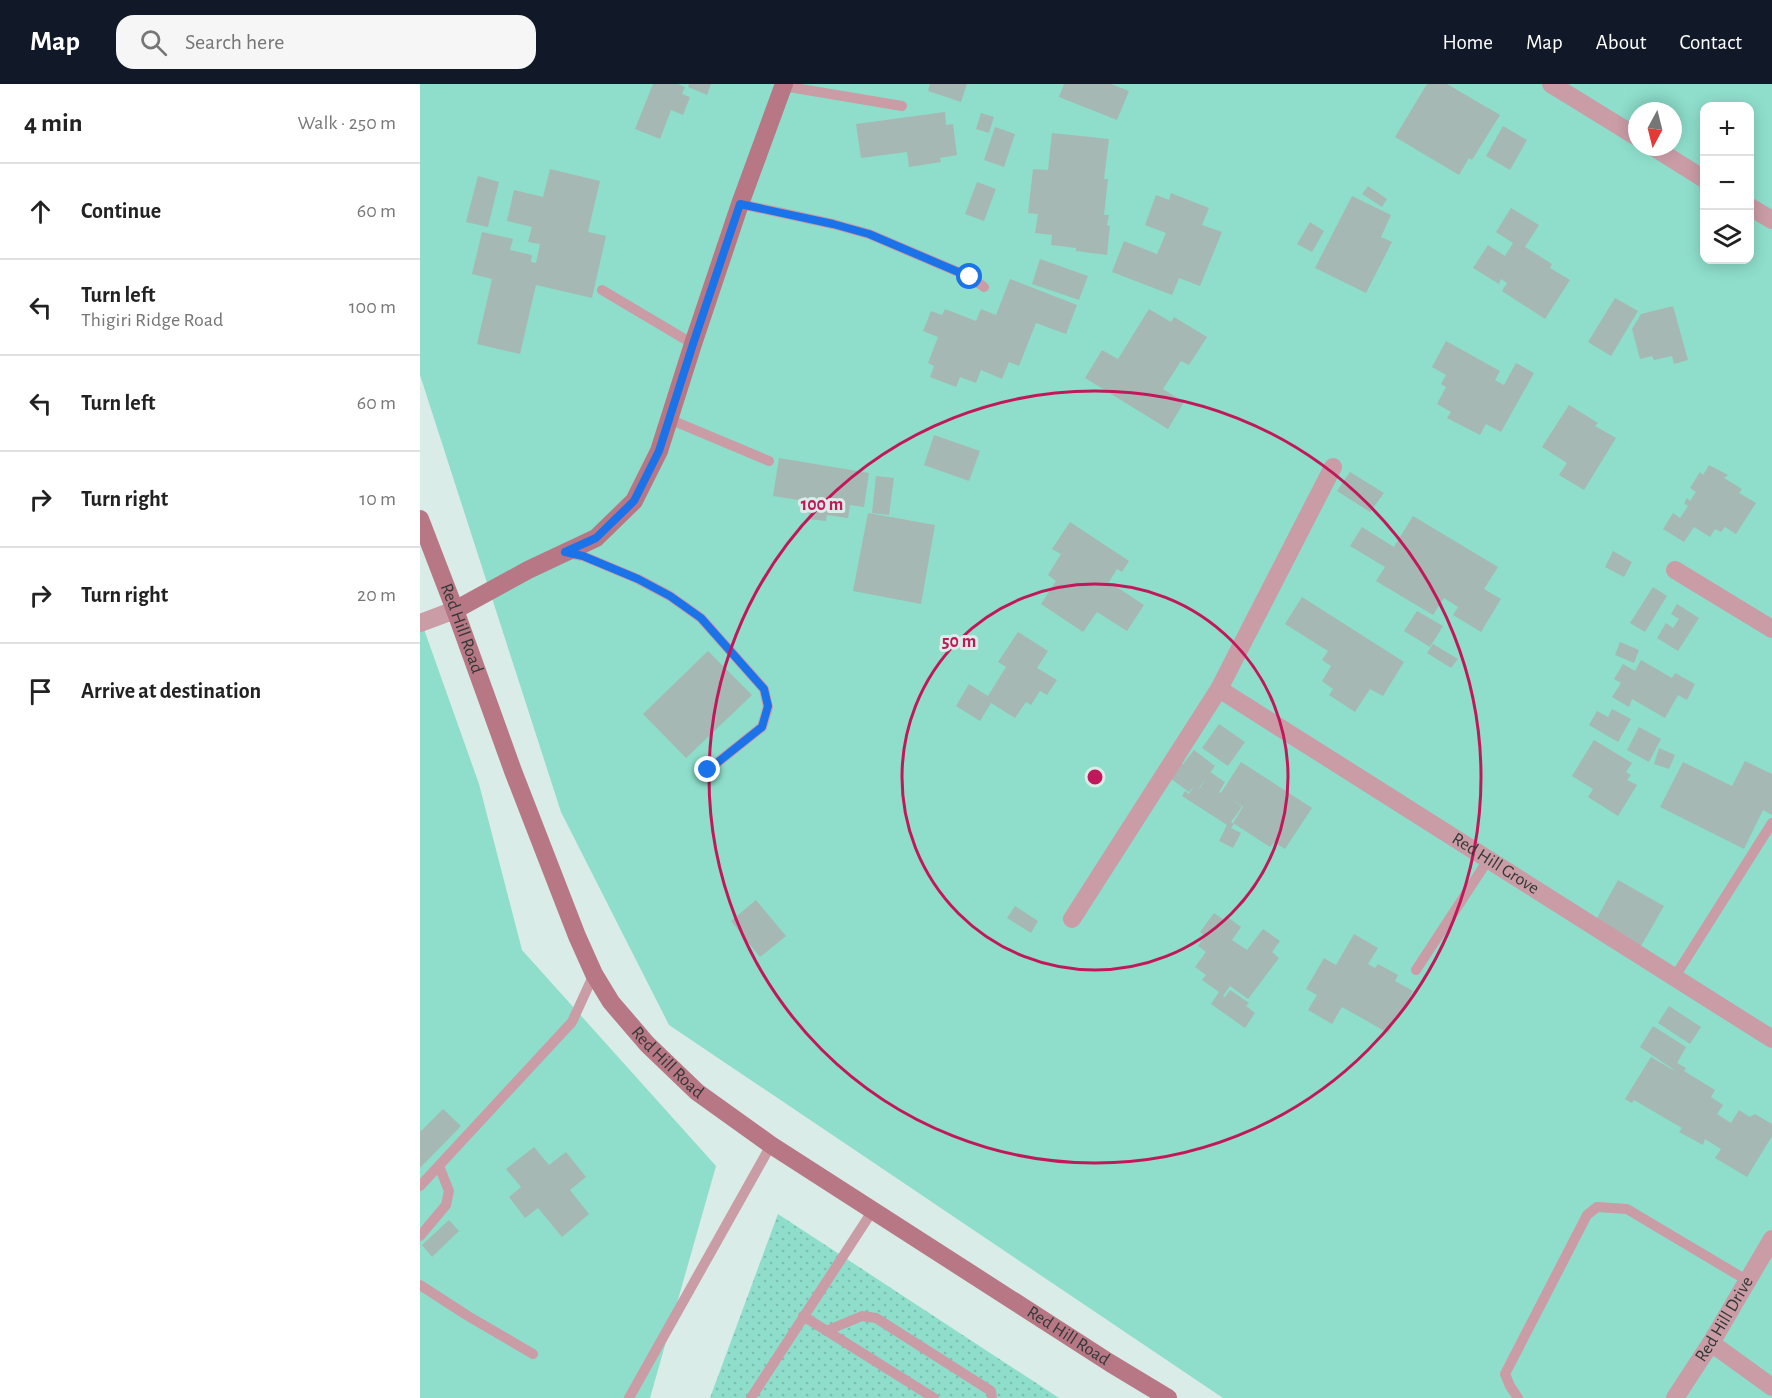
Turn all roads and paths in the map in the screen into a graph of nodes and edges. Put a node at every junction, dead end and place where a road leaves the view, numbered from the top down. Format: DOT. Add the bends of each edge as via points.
graph roads {
  1 [pos="1551,84"];
  2 [pos="784,85"];
  3 [pos="902,106"];
  4 [pos="1628,131"];
  5 [pos="1667,156"];
  6 [pos="1700,176"];
  7 [pos="740,204"];
  8 [pos="1754,210"];
  9 [pos="1772,220"];
  10 [pos="984,287"];
  11 [pos="602,290"];
  12 [pos="693,344"];
  13 [pos="669,419"];
  14 [pos="769,461"];
  15 [pos="1333,467"];
  16 [pos="420,519"];
  17 [pos="565,552"];
  18 [pos="1675,570"];
  19 [pos="455,610"];
  20 [pos="420,623"];
  21 [pos="1772,629"];
  22 [pos="1219,689"];
  23 [pos="708,770"];
  24 [pos="1772,823"];
  25 [pos="1488,860"];
  26 [pos="1072,920"];
  27 [pos="1416,970"];
  28 [pos="594,974"];
  29 [pos="1674,978"];
  30 [pos="1772,1039"];
  31 [pos="771,1144"];
  32 [pos="439,1166"];
  33 [pos="420,1186"];
  34 [pos="873,1210"];
  35 [pos="420,1236"];
  36 [pos="1772,1239"];
  37 [pos="1748,1281"];
  38 [pos="420,1285"];
  39 [pos="803,1316"];
  40 [pos="826,1331"];
  41 [pos="1712,1343"];
  42 [pos="533,1354"];
  43 [pos="1772,1387"];
  44 [pos="629,1398"];
  45 [pos="751,1398"];
  46 [pos="934,1398"];
  47 [pos="992,1398"];
  48 [pos="1168,1398"];
  49 [pos="1518,1398"];
  50 [pos="1675,1398"];
  1 -- 4 [label="street"];
  2 -- 3 [label="lane"];
  2 -- 7 [label="main road"];
  5 -- 6 [label="street"];
  7 -- 10 [label="lane" via="869,234 970,277"];
  7 -- 12 [label="main road"];
  8 -- 9 [label="street"];
  11 -- 12 [label="lane"];
  12 -- 13 [label="main road"];
  13 -- 14 [label="lane"];
  13 -- 17 [label="main road" via="659,451 634,501 596,538"];
  15 -- 22 [label="street"];
  16 -- 19 [label="main road, Red Hill Road"];
  17 -- 19 [label="main road"];
  17 -- 23 [label="lane" via="638,579 670,596 701,618 764,689 768,706 762,727"];
  18 -- 21 [label="street"];
  19 -- 20 [label="street"];
  19 -- 28 [label="main road, Red Hill Road" via="513,771"];
  22 -- 25 [label="street, Red Hill Grove"];
  22 -- 26 [label="street"];
  24 -- 29 [label="lane"];
  25 -- 27 [label="lane"];
  25 -- 29 [label="street, Red Hill Grove"];
  28 -- 31 [label="main road, Red Hill Road" via="611,1002 647,1044 697,1092"];
  28 -- 32 [label="lane" via="572,1022"];
  29 -- 30 [label="street, Red Hill Grove"];
  31 -- 34 [label="main road, Red Hill Road"];
  31 -- 44 [label="lane"];
  32 -- 33 [label="lane"];
  32 -- 35 [label="lane" via="449,1191 446,1205"];
  34 -- 39 [label="lane"];
  34 -- 48 [label="main road, Red Hill Road"];
  36 -- 37 [label="street, Red Hill Drive"];
  37 -- 41 [label="street, Red Hill Drive"];
  37 -- 49 [label="lane" via="1627,1209 1597,1207 1587,1215 1506,1374"];
  38 -- 42 [label="lane"];
  39 -- 40 [label="lane"];
  39 -- 45 [label="lane"];
  40 -- 46 [label="lane"];
  40 -- 47 [label="lane" via="862,1316 876,1318 992,1391"];
  41 -- 43 [label="street"];
  41 -- 50 [label="street, Red Hill Drive"];
}
